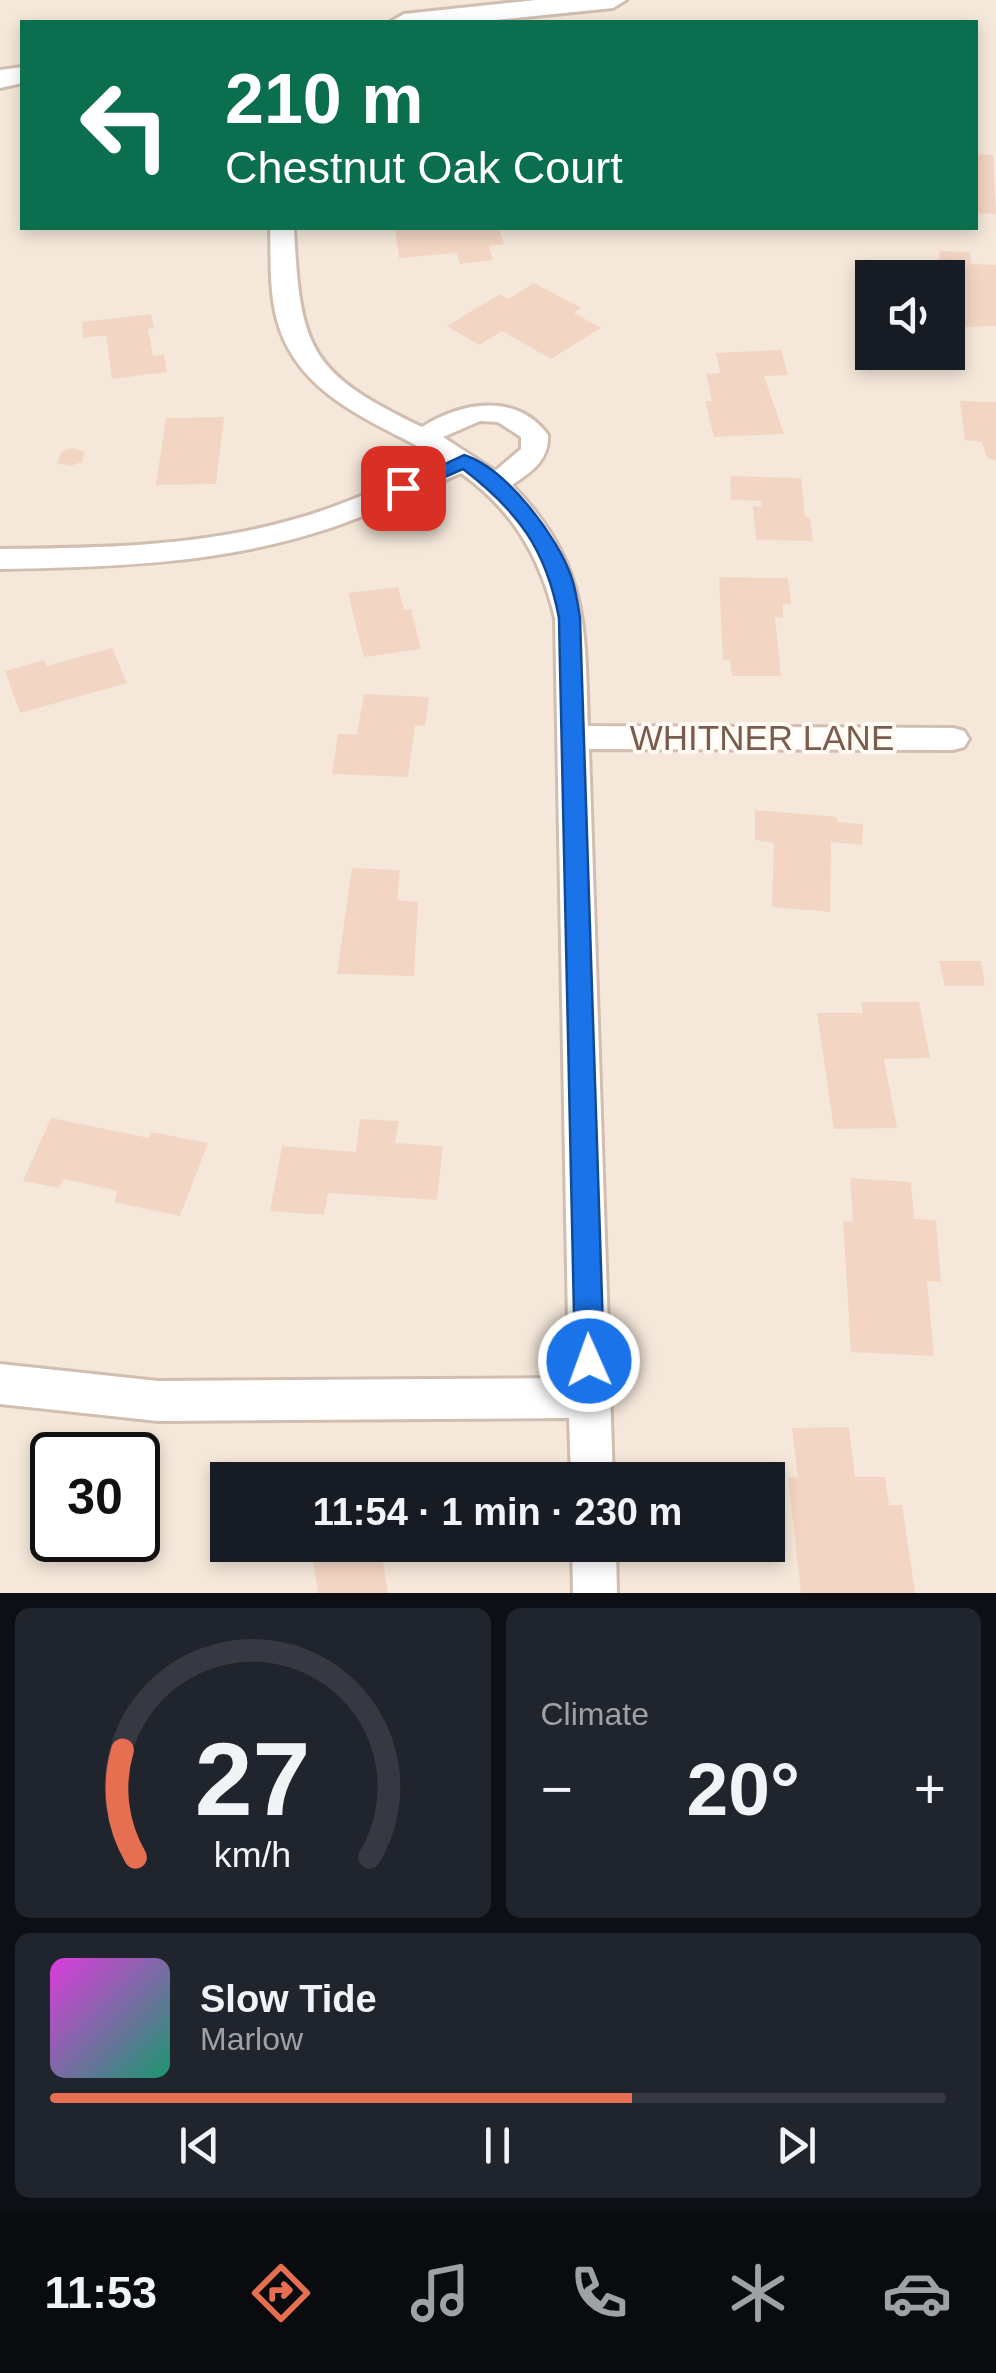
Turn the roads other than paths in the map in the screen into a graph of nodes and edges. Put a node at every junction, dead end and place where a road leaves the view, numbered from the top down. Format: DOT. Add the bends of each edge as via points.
graph roads {
  1 [pos="612,0"];
  2 [pos="423,20"];
  3 [pos="282,230"];
  4 [pos="423,438"];
  5 [pos="464,461"];
  6 [pos="495,484"];
  7 [pos="0,559"];
  8 [pos="572,737"];
  9 [pos="952,740"];
  10 [pos="0,1384"];
  11 [pos="590,1398"];
  12 [pos="592,1462"];
  13 [pos="595,1562"];
  14 [pos="596,1593"];
  1 -- 2 [label="street"];
  3 -- 4 [label="street" via="293,332 310,364 366,412"];
  4 -- 5 [label="street"];
  4 -- 6 [label="street" via="470,412 521,420 534,434 535,450"];
  5 -- 6 [label="street"];
  5 -- 7 [label="street" via="342,514 240,542 126,557"];
  6 -- 8 [label="street" via="535,526 562,577 570,618"];
  8 -- 9 [label="street, WHITNER LANE"];
  8 -- 11 [label="street"];
  10 -- 11 [label="street" via="158,1400"];
  11 -- 12 [label="street"];
  13 -- 14 [label="street"];
}
